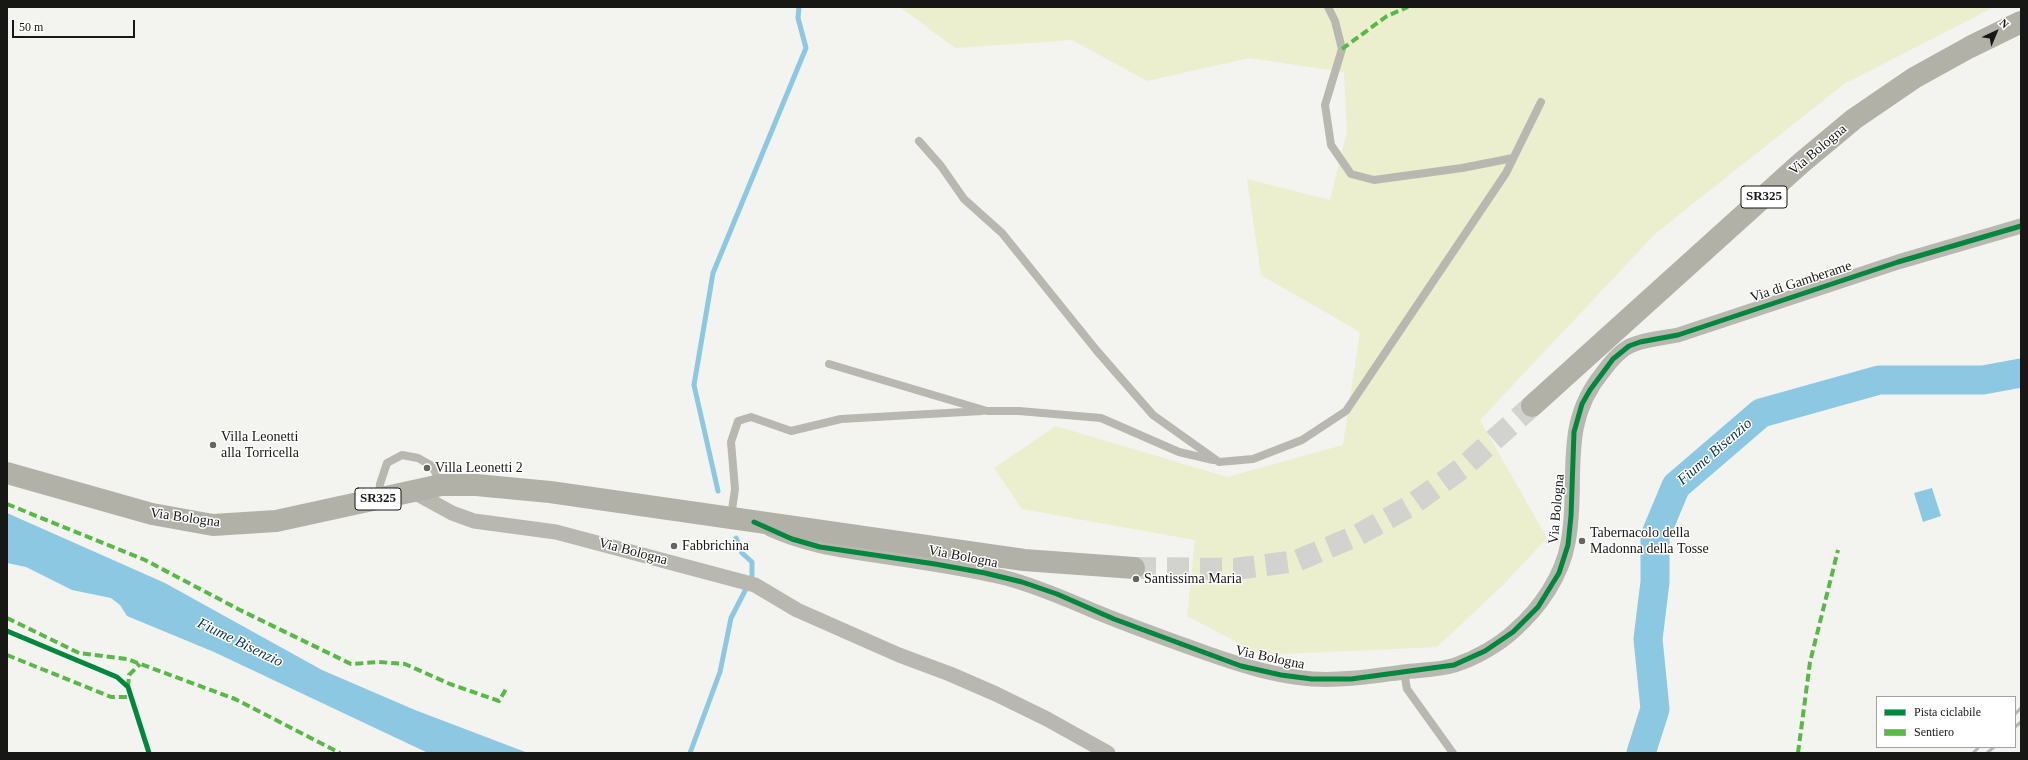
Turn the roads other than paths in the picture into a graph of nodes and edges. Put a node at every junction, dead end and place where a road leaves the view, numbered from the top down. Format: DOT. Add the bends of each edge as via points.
graph roads {
  1 [pos="1328,7"];
  2 [pos="2021,22"];
  3 [pos="1541,102"];
  4 [pos="919,141"];
  5 [pos="1513,158"];
  6 [pos="2021,226"];
  7 [pos="829,364"];
  8 [pos="1600,376"];
  9 [pos="1532,406"];
  10 [pos="987,411"];
  11 [pos="1219,462"];
  12 [pos="7,473"];
  13 [pos="441,485"];
  14 [pos="412,491"];
  15 [pos="379,498"];
  16 [pos="731,519"];
  17 [pos="754,522"];
  18 [pos="1134,568"];
  19 [pos="1404,672"];
  20 [pos="1108,753"];
  21 [pos="1453,753"];
  1 -- 5 [label="lane" via="1335,21 1342,48 1325,105 1331,145 1351,174 1374,180"];
  2 -- 9 [label="main road, Via Bologna / SR325" via="1914,78 1854,119 1800,164"];
  3 -- 5 [label="lane"];
  4 -- 11 [label="lane" via="941,166 964,199 1002,233 1097,351 1153,415"];
  5 -- 11 [label="lane" via="1346,411 1302,440 1253,459"];
  6 -- 8 [label="street, Via di Gamberame" via="1898,262 1678,335 1635,344 1620,352"];
  7 -- 10 [label="lane"];
  8 -- 19 [label="street, Via Bologna" via="1582,404 1574,432 1568,545 1559,573 1538,607 1514,632 1485,651 1454,665"];
  10 -- 11 [label="lane" via="1101,418 1179,452"];
  10 -- 16 [label="lane" via="841,419 791,431 751,417 738,421 731,442 735,489"];
  12 -- 15 [label="main road, Via Bologna / SR325" via="152,514 213,525 276,521"];
  13 -- 14 [label="main road, Via Bologna / SR325"];
  13 -- 15 [label="lane" via="432,466 418,458 402,455 386,463"];
  13 -- 16 [label="main road, Via Bologna / SR325" via="476,485 550,492"];
  14 -- 15 [label="main road, Via Bologna / SR325"];
  14 -- 20 [label="street, Via Bologna" via="452,513 474,521 556,532 755,585 797,610 996,694"];
  16 -- 17 [label="main road, Via Bologna / SR325"];
  17 -- 18 [label="main road, Via Bologna / SR325" via="1024,560"];
  17 -- 19 [label="street, Via Bologna" via="792,539 820,547 935,564 1022,582 1241,666 1312,679 1343,679"];
  19 -- 21 [label="lane" via="1407,689"];
}
